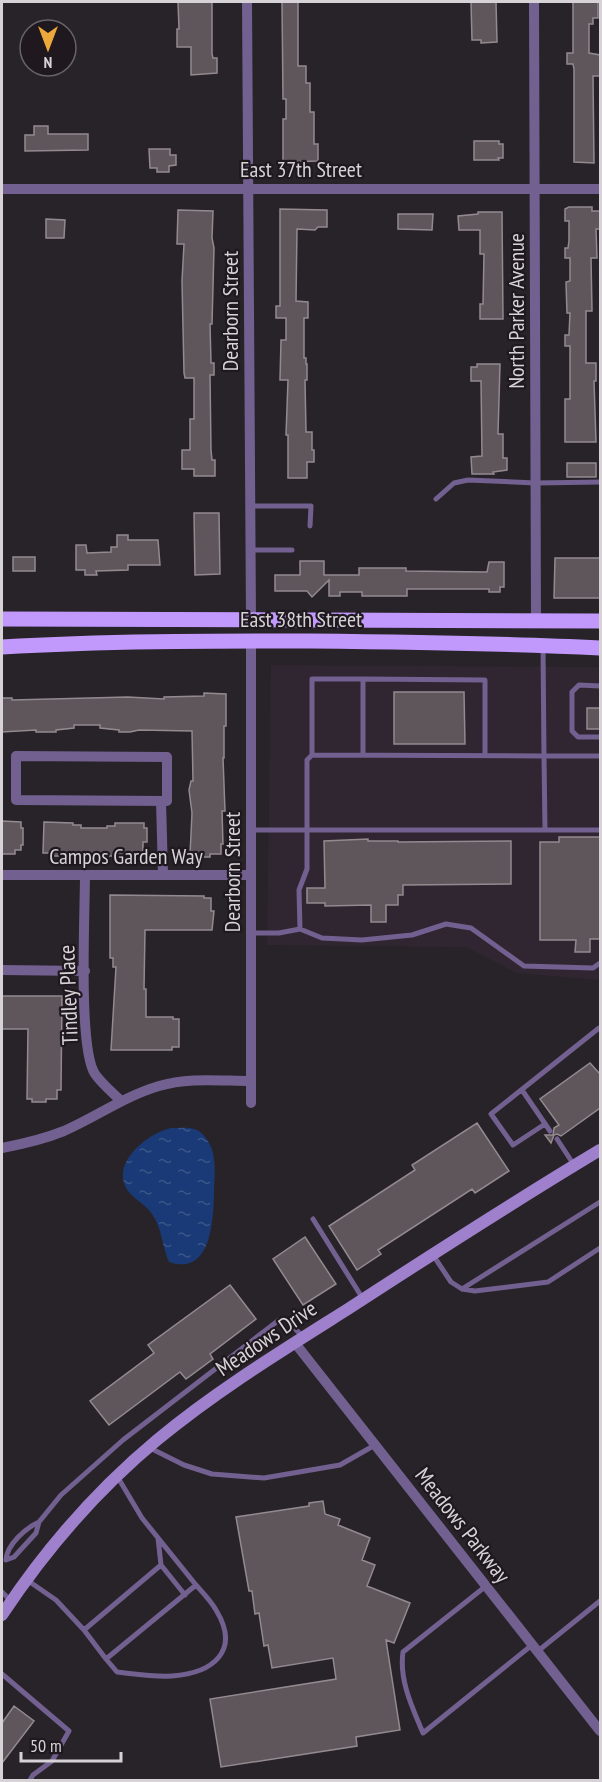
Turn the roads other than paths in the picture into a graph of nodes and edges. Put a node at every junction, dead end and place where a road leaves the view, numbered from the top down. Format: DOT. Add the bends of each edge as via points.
graph roads {
  1 [pos="247,2"];
  2 [pos="534,2"];
  3 [pos="2,189"];
  4 [pos="249,189"];
  5 [pos="535,189"];
  6 [pos="600,189"];
  7 [pos="536,483"];
  8 [pos="600,483"];
  9 [pos="436,499"];
  10 [pos="250,506"];
  11 [pos="310,526"];
  12 [pos="251,550"];
  13 [pos="291,550"];
  14 [pos="2,619"];
  15 [pos="251,620"];
  16 [pos="536,621"];
  17 [pos="600,621"];
  18 [pos="251,641"];
  19 [pos="543,645"];
  20 [pos="2,647"];
  21 [pos="600,648"];
  22 [pos="363,679"];
  23 [pos="600,686"];
  24 [pos="600,737"];
  25 [pos="312,755"];
  26 [pos="363,755"];
  27 [pos="485,755"];
  28 [pos="544,756"];
  29 [pos="600,756"];
  30 [pos="161,801"];
  31 [pos="307,830"];
  32 [pos="545,830"];
  33 [pos="600,830"];
  34 [pos="251,831"];
  35 [pos="2,875"];
  36 [pos="85,875"];
  37 [pos="163,875"];
  38 [pos="251,875"];
  39 [pos="300,929"];
  40 [pos="251,933"];
  41 [pos="600,963"];
  42 [pos="2,970"];
  43 [pos="85,970"];
  44 [pos="600,1029"];
  45 [pos="251,1081"];
  46 [pos="522,1090"];
  47 [pos="121,1101"];
  48 [pos="251,1103"];
  49 [pos="545,1124"];
  50 [pos="550,1131"];
  51 [pos="556,1139"];
  52 [pos="2,1148"];
  53 [pos="600,1150"];
  54 [pos="574,1165"];
  55 [pos="600,1202"];
  56 [pos="314,1219"];
  57 [pos="600,1248"];
  58 [pos="432,1254"];
  59 [pos="462,1289"];
  60 [pos="363,1299"];
  61 [pos="299,1340"];
  62 [pos="375,1445"];
  63 [pos="149,1447"];
  64 [pos="117,1476"];
  65 [pos="158,1538"];
  66 [pos="4,1562"];
  67 [pos="161,1565"];
  68 [pos="27,1579"];
  69 [pos="196,1585"];
  70 [pos="486,1586"];
  71 [pos="185,1595"];
  72 [pos="6,1597"];
  73 [pos="600,1601"];
  74 [pos="2,1615"];
  75 [pos="84,1630"];
  76 [pos="535,1648"];
  77 [pos="106,1659"];
  78 [pos="2,1674"];
  79 [pos="600,1731"];
  80 [pos="30,1780"];
  1 -- 4 [label="street, Dearborn Street"];
  2 -- 5 [label="street, North Parker Avenue"];
  3 -- 4 [label="street, East 37th Street"];
  4 -- 5 [label="street, East 37th Street"];
  4 -- 10 [label="street, Dearborn Street"];
  5 -- 6 [label="street, East 37th Street"];
  5 -- 7 [label="street, North Parker Avenue"];
  7 -- 8 [label="lane"];
  7 -- 9 [label="lane" via="468,480 454,483"];
  7 -- 16 [label="street, North Parker Avenue"];
  10 -- 11 [label="lane" via="311,506"];
  10 -- 12 [label="street, Dearborn Street"];
  12 -- 13 [label="lane"];
  12 -- 15 [label="street, Dearborn Street"];
  14 -- 15 [label="main road, East 38th Street"];
  15 -- 16 [label="main road, East 38th Street"];
  16 -- 17 [label="main road, East 38th Street"];
  18 -- 19 [label="main road, East 38th Street"];
  18 -- 20 [label="main road, East 38th Street"];
  18 -- 34 [label="street, Dearborn Street"];
  19 -- 21 [label="main road, East 38th Street"];
  19 -- 28 [label="lane"];
  22 -- 25 [label="lane" via="312,679"];
  22 -- 26 [label="lane"];
  22 -- 27 [label="lane" via="485,680"];
  23 -- 24 [label="lane" via="579,686 572,692 572,731 578,737"];
  25 -- 26 [label="lane"];
  25 -- 31 [label="lane" via="307,760"];
  26 -- 27 [label="lane"];
  27 -- 28 [label="lane"];
  28 -- 29 [label="lane"];
  28 -- 32 [label="lane"];
  30 -- 30 [label="street" via="16,800 16,756 167,757 167,801"];
  30 -- 37 [label="street"];
  31 -- 32 [label="lane"];
  31 -- 34 [label="lane"];
  31 -- 39 [label="lane" via="307,869 299,890"];
  32 -- 33 [label="lane"];
  34 -- 38 [label="street, Dearborn Street"];
  35 -- 36 [label="street, Campos Garden Way"];
  36 -- 37 [label="street, Campos Garden Way"];
  36 -- 43 [label="street, Tindley Place"];
  37 -- 38 [label="street, Campos Garden Way"];
  38 -- 40 [label="street, Dearborn Street"];
  39 -- 40 [label="lane"];
  39 -- 41 [label="lane" via="322,938 362,940 412,935 446,924 471,928 524,966 593,968"];
  40 -- 45 [label="street, Dearborn Street"];
  42 -- 43 [label="street"];
  43 -- 47 [label="street, Tindley Place" via="85,1020 94,1074"];
  44 -- 46 [label="lane"];
  45 -- 47 [label="street" via="173,1082"];
  45 -- 48 [label="street, Dearborn Street"];
  46 -- 49 [label="lane"];
  46 -- 49 [label="lane" via="491,1114 513,1145"];
  47 -- 52 [label="street" via="62,1132"];
  49 -- 50 [label="lane"];
  51 -- 54 [label="lane"];
  53 -- 54 [label="street, Meadows Drive"];
  54 -- 58 [label="street, Meadows Drive"];
  55 -- 59 [label="lane"];
  56 -- 60 [label="lane"];
  57 -- 59 [label="lane" via="548,1282 475,1291"];
  58 -- 59 [label="lane" via="451,1282"];
  58 -- 60 [label="street, Meadows Drive"];
  60 -- 61 [label="street, Meadows Drive"];
  61 -- 62 [label="street, Meadows Parkway"];
  61 -- 63 [label="street, Meadows Drive"];
  61 -- 66 [label="lane" via="286,1319 279,1320 123,1440 61,1495 39,1522 28,1527 6,1552"];
  62 -- 63 [label="lane" via="340,1465 264,1478 212,1474 183,1465"];
  62 -- 70 [label="street, Meadows Parkway"];
  63 -- 64 [label="street, Meadows Drive"];
  64 -- 65 [label="lane"];
  64 -- 68 [label="street, Meadows Drive"];
  65 -- 67 [label="lane"];
  65 -- 69 [label="lane"];
  67 -- 71 [label="lane"];
  67 -- 75 [label="lane"];
  68 -- 72 [label="street, Meadows Drive"];
  68 -- 75 [label="lane" via="56,1599"];
  69 -- 71 [label="lane"];
  69 -- 77 [label="lane" via="216,1610 226,1633 225,1649 216,1662 174,1676 117,1672"];
  70 -- 76 [label="street, Meadows Parkway"];
  70 -- 76 [label="lane" via="403,1652 401,1665 408,1698 423,1733"];
  71 -- 77 [label="lane"];
  72 -- 74 [label="street, Meadows Drive"];
  73 -- 76 [label="lane"];
  75 -- 77 [label="lane"];
  76 -- 79 [label="street, Meadows Parkway"];
  78 -- 80 [label="lane" via="69,1731 52,1761"];
}
